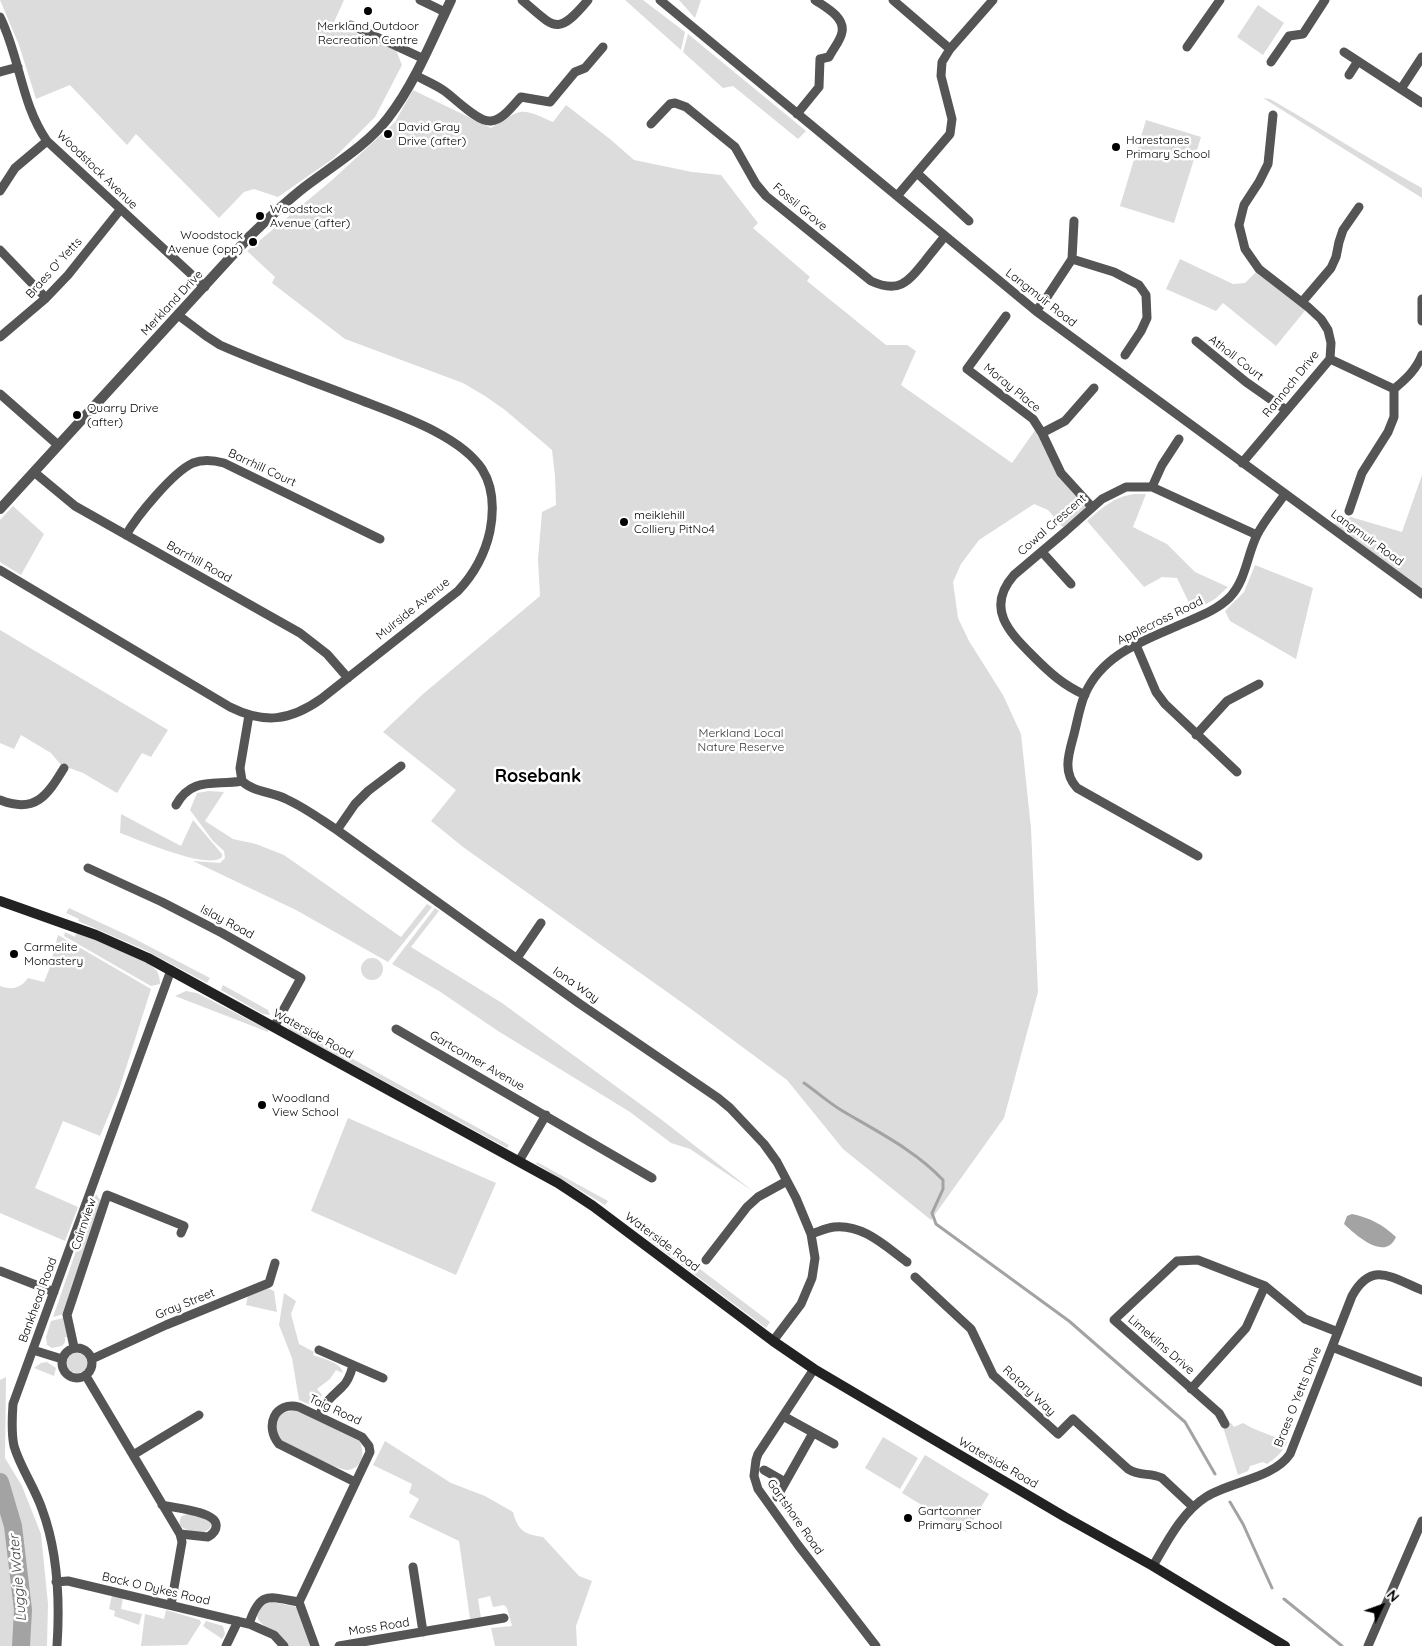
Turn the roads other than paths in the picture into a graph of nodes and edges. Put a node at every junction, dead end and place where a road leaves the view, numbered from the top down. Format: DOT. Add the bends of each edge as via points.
graph roads {
  1 [pos="420,0"];
  2 [pos="451,0"];
  3 [pos="522,0"];
  4 [pos="588,0"];
  5 [pos="660,0"];
  6 [pos="815,0"];
  7 [pos="893,0"];
  8 [pos="993,0"];
  9 [pos="1220,0"];
  10 [pos="1322,1"];
  11 [pos="445,12"];
  12 [pos="0,17"];
  13 [pos="351,25"];
  14 [pos="603,47"];
  15 [pos="1187,47"];
  16 [pos="950,48"];
  17 [pos="1344,52"];
  18 [pos="1422,57"];
  19 [pos="422,58"];
  20 [pos="1358,61"];
  21 [pos="1271,62"];
  22 [pos="18,67"];
  23 [pos="0,72"];
  24 [pos="415,75"];
  25 [pos="1349,75"];
  26 [pos="1401,89"];
  27 [pos="1422,103"];
  28 [pos="797,114"];
  29 [pos="1273,115"];
  30 [pos="651,124"];
  31 [pos="47,141"];
  32 [pos="916,173"];
  33 [pos="0,191"];
  34 [pos="897,196"];
  35 [pos="1358,207"];
  36 [pos="120,210"];
  37 [pos="1074,221"];
  38 [pos="969,222"];
  39 [pos="945,236"];
  40 [pos="0,250"];
  41 [pos="1072,259"];
  42 [pos="204,287"];
  43 [pos="46,298"];
  44 [pos="1422,299"];
  45 [pos="1302,302"];
  46 [pos="1036,311"];
  47 [pos="178,314"];
  48 [pos="1006,316"];
  49 [pos="1422,321"];
  50 [pos="0,337"];
  51 [pos="1196,342"];
  52 [pos="1125,355"];
  53 [pos="1422,356"];
  54 [pos="1330,359"];
  55 [pos="1094,388"];
  56 [pos="1394,389"];
  57 [pos="0,394"];
  58 [pos="1286,410"];
  59 [pos="1042,433"];
  60 [pos="1179,439"];
  61 [pos="58,445"];
  62 [pos="1242,463"];
  63 [pos="34,472"];
  64 [pos="1152,487"];
  65 [pos="1285,494"];
  66 [pos="1092,507"];
  67 [pos="0,509"];
  68 [pos="1349,510"];
  69 [pos="126,535"];
  70 [pos="1257,535"];
  71 [pos="380,539"];
  72 [pos="1042,552"];
  73 [pos="0,570"];
  74 [pos="1071,584"];
  75 [pos="1422,594"];
  76 [pos="1136,644"];
  77 [pos="348,678"];
  78 [pos="1259,684"];
  79 [pos="1085,695"];
  80 [pos="248,715"];
  81 [pos="1196,735"];
  82 [pos="401,766"];
  83 [pos="64,768"];
  84 [pos="1237,772"];
  85 [pos="242,781"];
  86 [pos="0,800"];
  87 [pos="176,805"];
  88 [pos="337,830"];
  89 [pos="1198,856"];
  90 [pos="88,868"];
  91 [pos="0,900"];
  92 [pos="541,923"];
  93 [pos="517,958"];
  94 [pos="172,970"];
  95 [pos="274,1027"];
  96 [pos="396,1029"];
  97 [pos="546,1115"];
  98 [pos="519,1161"];
  99 [pos="652,1178"];
  100 [pos="787,1181"];
  101 [pos="181,1233"];
  102 [pos="811,1234"];
  103 [pos="706,1260"];
  104 [pos="907,1262"];
  105 [pos="275,1263"];
  106 [pos="0,1271"];
  107 [pos="915,1277"];
  108 [pos="1265,1286"];
  109 [pos="1422,1290"];
  110 [pos="54,1292"];
  111 [pos="1338,1332"];
  112 [pos="773,1341"];
  113 [pos="1332,1347"];
  114 [pos="74,1348"];
  115 [pos="33,1350"];
  116 [pos="319,1350"];
  117 [pos="62,1359"];
  118 [pos="92,1359"];
  119 [pos="353,1365"];
  120 [pos="814,1369"];
  121 [pos="86,1376"];
  122 [pos="382,1378"];
  123 [pos="1422,1382"];
  124 [pos="1191,1389"];
  125 [pos="199,1415"];
  126 [pos="319,1416"];
  127 [pos="783,1416"];
  128 [pos="1225,1424"];
  129 [pos="813,1433"];
  130 [pos="834,1444"];
  131 [pos="133,1455"];
  132 [pos="764,1470"];
  133 [pos="355,1482"];
  134 [pos="785,1482"];
  135 [pos="777,1497"];
  136 [pos="162,1505"];
  137 [pos="1193,1507"];
  138 [pos="1422,1521"];
  139 [pos="180,1534"];
  140 [pos="1153,1566"];
  141 [pos="413,1567"];
  142 [pos="56,1582"];
  143 [pos="299,1602"];
  144 [pos="170,1605"];
  145 [pos="504,1618"];
  146 [pos="238,1621"];
  147 [pos="249,1624"];
  148 [pos="423,1632"];
  149 [pos="57,1646"];
  150 [pos="226,1646"];
  151 [pos="284,1646"];
  152 [pos="315,1646"];
  153 [pos="340,1646"];
  154 [pos="876,1646"];
  155 [pos="1285,1646"];
  156 [pos="1368,1646"];
  1 -- 11 [label="street"];
  2 -- 11 [label="street, Merkland Drive"];
  3 -- 4 [label="street" via="555,25 565,24"];
  5 -- 28 [label="street, Langmuir Road"];
  6 -- 28 [label="street" via="835,14 842,33 829,56 820,59 819,87"];
  7 -- 16 [label="street"];
  8 -- 16 [label="street"];
  9 -- 15 [label="street"];
  10 -- 21 [label="street" via="1303,34 1290,36"];
  11 -- 19 [label="street, Merkland Drive"];
  12 -- 22 [label="street, Woodstock Avenue"];
  13 -- 19 [label="street"];
  14 -- 24 [label="street" via="585,68 575,72 550,102 520,97 504,115 490,122 482,120 443,90"];
  16 -- 32 [label="street" via="942,62 941,76 952,119 950,134"];
  17 -- 20 [label="street"];
  18 -- 26 [label="street"];
  19 -- 24 [label="street, Merkland Drive"];
  20 -- 25 [label="street"];
  20 -- 26 [label="street"];
  22 -- 23 [label="street"];
  22 -- 31 [label="street, Woodstock Avenue" via="30,110"];
  24 -- 42 [label="street, Merkland Drive" via="381,125 276,212"];
  26 -- 27 [label="street"];
  28 -- 34 [label="street, Langmuir Road"];
  29 -- 45 [label="street, Rannoch Drive" via="1268,164 1244,205 1239,225 1245,249 1259,269"];
  30 -- 39 [label="street, Fossil Grove" via="670,104 686,107 735,148 766,196 880,285 890,287 909,281"];
  31 -- 33 [label="street" via="15,168"];
  31 -- 36 [label="street, Woodstock Avenue"];
  32 -- 34 [label="street"];
  32 -- 38 [label="street"];
  34 -- 39 [label="street, Langmuir Road"];
  35 -- 45 [label="street" via="1343,230 1331,268"];
  36 -- 42 [label="street, Woodstock Avenue"];
  36 -- 43 [label="street, Braes O' Yetts"];
  37 -- 41 [label="street"];
  39 -- 46 [label="street, Langmuir Road"];
  40 -- 43 [label="street"];
  41 -- 46 [label="street"];
  41 -- 52 [label="street" via="1114,272 1139,285 1146,295 1147,318"];
  42 -- 47 [label="street, Merkland Drive"];
  43 -- 50 [label="street, Braes O' Yetts"];
  44 -- 49 [label="street"];
  45 -- 54 [label="street, Rannoch Drive" via="1328,330"];
  46 -- 62 [label="street, Langmuir Road"];
  47 -- 61 [label="street, Merkland Drive"];
  47 -- 77 [label="street, Muirside Avenue" via="220,345 436,432 472,457 488,479 492,523 484,550 471,576 458,591"];
  48 -- 59 [label="street, Moray Place" via="967,368 1025,412"];
  51 -- 58 [label="street, Atholl Court"];
  53 -- 56 [label="street" via="1409,376"];
  54 -- 56 [label="street"];
  54 -- 58 [label="street, Rannoch Drive"];
  55 -- 59 [label="street" via="1065,421"];
  56 -- 68 [label="street" via="1394,417 1362,474"];
  57 -- 61 [label="street"];
  58 -- 62 [label="street, Rannoch Drive"];
  59 -- 66 [label="street, Moray Place" via="1061,473"];
  60 -- 64 [label="street"];
  61 -- 63 [label="street, Merkland Drive"];
  62 -- 65 [label="street, Langmuir Road"];
  63 -- 67 [label="street, Merkland Drive"];
  63 -- 69 [label="street, Barrhill Road" via="75,506"];
  64 -- 66 [label="street, Cowal Crescent" via="1126,487 1109,494"];
  64 -- 70 [label="street, Cowal Crescent"];
  65 -- 70 [label="street, Applecross Road"];
  65 -- 75 [label="street, Langmuir Road"];
  66 -- 72 [label="street, Cowal Crescent"];
  69 -- 71 [label="street, Barrhill Court" via="175,476 193,463 212,460"];
  69 -- 77 [label="street, Barrhill Road" via="300,633 327,654"];
  70 -- 76 [label="street, Applecross Road" via="1238,587 1221,604"];
  72 -- 74 [label="street"];
  72 -- 79 [label="street, Cowal Crescent" via="1008,581 1002,599 1003,618 1014,637 1056,679"];
  73 -- 80 [label="street, Muirside Avenue"];
  76 -- 79 [label="street, Applecross Road" via="1106,665"];
  76 -- 81 [label="street" via="1156,692"];
  77 -- 80 [label="street, Muirside Avenue" via="296,714 273,719"];
  78 -- 81 [label="street" via="1227,701"];
  79 -- 89 [label="street, Applecross Road" via="1068,754 1067,769 1072,783"];
  80 -- 85 [label="street" via="240,768"];
  81 -- 84 [label="street"];
  82 -- 88 [label="street" via="368,791"];
  83 -- 86 [label="street" via="38,801 21,806"];
  85 -- 87 [label="street, Iona Way" via="199,785 186,791"];
  85 -- 88 [label="street, Iona Way" via="250,788 270,792 300,806"];
  88 -- 93 [label="street, Iona Way"];
  90 -- 95 [label="street, Islay Road" via="162,902 301,978"];
  91 -- 94 [label="main road, Waterside Road" via="96,935"];
  92 -- 93 [label="street"];
  93 -- 100 [label="street, Iona Way" via="718,1098 764,1144"];
  94 -- 95 [label="main road, Waterside Road"];
  94 -- 110 [label="street, Bankhead Road"];
  95 -- 98 [label="main road, Waterside Road"];
  96 -- 97 [label="street, Gartconner Avenue"];
  97 -- 98 [label="street"];
  97 -- 99 [label="street, Gartconner Avenue"];
  98 -- 112 [label="main road, Waterside Road" via="593,1206"];
  100 -- 102 [label="street, Iona Way"];
  100 -- 103 [label="street" via="747,1207"];
  101 -- 114 [label="street, Cairnview" via="184,1226 107,1195 67,1315"];
  102 -- 104 [label="street" via="832,1227 858,1229"];
  102 -- 112 [label="street, Iona Way" via="815,1258 812,1278 801,1304"];
  105 -- 118 [label="street, Gray Street" via="269,1283"];
  106 -- 110 [label="street"];
  107 -- 137 [label="street, Rotary Way" via="971,1329 992,1375 1058,1434 1073,1419 1128,1469 1139,1474 1157,1475"];
  108 -- 111 [label="street, Limekilns Drive" via="1305,1319"];
  108 -- 124 [label="street, Limekilns Drive" via="1246,1328"];
  108 -- 124 [label="street, Limekilns Drive" via="1198,1260 1177,1260 1114,1320"];
  109 -- 111 [label="street, Braes O Yetts Drive" via="1384,1275 1365,1278 1356,1289"];
  110 -- 115 [label="street, Bankhead Road"];
  111 -- 113 [label="street, Braes O Yetts Drive"];
  112 -- 120 [label="main road, Waterside Road"];
  113 -- 123 [label="street, Braes O Yetts Drive"];
  113 -- 137 [label="street, Braes O Yetts Drive" via="1286,1460 1266,1472 1217,1490"];
  114 -- 117 [label="street" via="66,1351"];
  114 -- 118 [label="street" via="87,1351"];
  115 -- 117 [label="street"];
  115 -- 142 [label="street, Bankhead Road" via="13,1404 11,1428 15,1448 42,1508"];
  116 -- 119 [label="street"];
  117 -- 121 [label="street" via="63,1369 70,1377"];
  118 -- 121 [label="street"];
  119 -- 122 [label="street"];
  119 -- 126 [label="street" via="343,1386 324,1403"];
  120 -- 127 [label="street, Gartshore Road"];
  120 -- 140 [label="main road, Waterside Road"];
  121 -- 131 [label="street"];
  124 -- 128 [label="street, Limekilns Drive" via="1219,1413"];
  125 -- 131 [label="street"];
  126 -- 133 [label="street, Taig Road" via="362,1437 370,1446"];
  126 -- 133 [label="street, Taig Road" via="292,1406 282,1409 274,1418 272,1433 284,1447"];
  127 -- 129 [label="street"];
  127 -- 154 [label="street, Gartshore Road" via="758,1454 755,1482 798,1545"];
  129 -- 130 [label="street"];
  129 -- 134 [label="street"];
  131 -- 136 [label="street"];
  132 -- 134 [label="street"];
  133 -- 143 [label="street, Taig Road"];
  134 -- 135 [label="street"];
  136 -- 139 [label="street"];
  136 -- 139 [label="street" via="208,1515 215,1521 214,1532 208,1537"];
  137 -- 140 [label="street, Braes O Yetts Drive"];
  138 -- 156 [label="street"];
  139 -- 144 [label="street" via="182,1542"];
  140 -- 155 [label="main road, Waterside Road"];
  141 -- 148 [label="street, Moss Road"];
  142 -- 144 [label="street, Back O Dykes Road"];
  142 -- 149 [label="street, Bankhead Road" via="59,1600"];
  143 -- 147 [label="street" via="264,1598 256,1606"];
  143 -- 152 [label="street"];
  144 -- 146 [label="street, Back O Dykes Road"];
  145 -- 148 [label="street, Moss Road"];
  146 -- 147 [label="street, Back O Dykes Road"];
  146 -- 150 [label="street"];
  147 -- 151 [label="street, Back O Dykes Road" via="274,1635"];
  148 -- 153 [label="street, Moss Road"];
}
